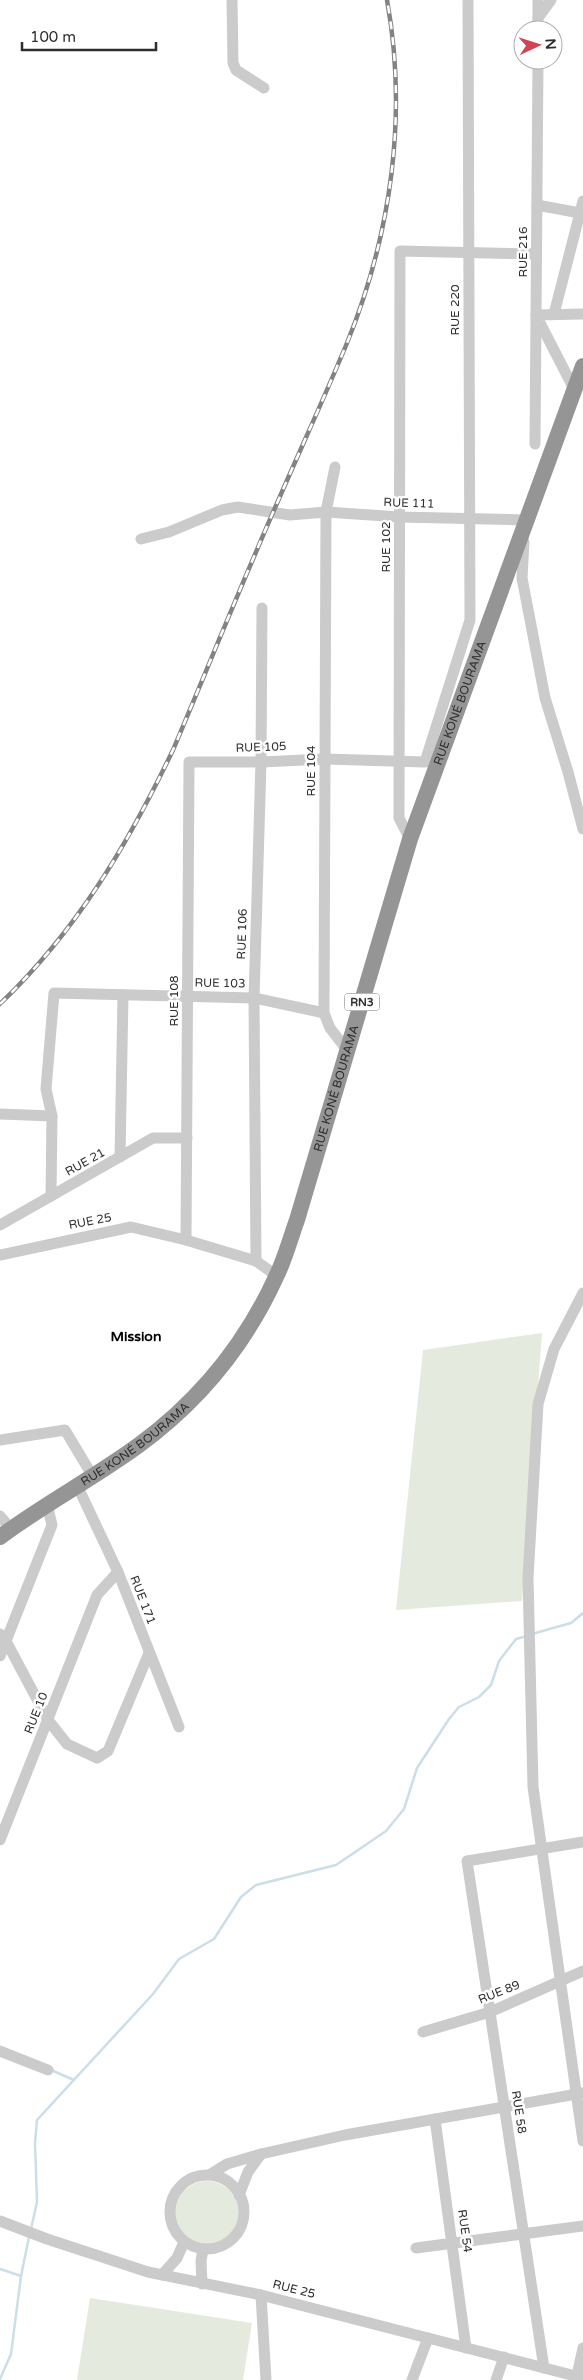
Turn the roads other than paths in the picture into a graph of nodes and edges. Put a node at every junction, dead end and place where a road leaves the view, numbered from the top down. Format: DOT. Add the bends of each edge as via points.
graph roads {
  1 [pos="232,0"];
  2 [pos="468,0"];
  3 [pos="538,0"];
  4 [pos="550,0"];
  5 [pos="538,18"];
  6 [pos="538,70"];
  7 [pos="264,88"];
  8 [pos="537,205"];
  9 [pos="582,207"];
  10 [pos="468,252"];
  11 [pos="536,254"];
  12 [pos="554,314"];
  13 [pos="583,314"];
  14 [pos="536,315"];
  15 [pos="583,366"];
  16 [pos="574,389"];
  17 [pos="535,444"];
  18 [pos="335,467"];
  19 [pos="326,512"];
  20 [pos="400,518"];
  21 [pos="468,519"];
  22 [pos="527,520"];
  23 [pos="141,539"];
  24 [pos="262,608"];
  25 [pos="325,759"];
  26 [pos="189,762"];
  27 [pos="261,762"];
  28 [pos="399,762"];
  29 [pos="425,762"];
  30 [pos="583,829"];
  31 [pos="410,839"];
  32 [pos="122,995"];
  33 [pos="188,996"];
  34 [pos="254,998"];
  35 [pos="324,1013"];
  36 [pos="347,1050"];
  37 [pos="0,1114"];
  38 [pos="52,1116"];
  39 [pos="187,1138"];
  40 [pos="120,1157"];
  41 [pos="51,1196"];
  42 [pos="0,1225"];
  43 [pos="186,1240"];
  44 [pos="0,1255"];
  45 [pos="256,1261"];
  46 [pos="277,1276"];
  47 [pos="583,1293"];
  48 [pos="0,1440"];
  49 [pos="92,1475"];
  50 [pos="77,1485"];
  51 [pos="46,1504"];
  52 [pos="0,1516"];
  53 [pos="6,1533"];
  54 [pos="118,1572"];
  55 [pos="3,1637"];
  56 [pos="149,1653"];
  57 [pos="0,1656"];
  58 [pos="48,1720"];
  59 [pos="179,1727"];
  60 [pos="0,1840"];
  61 [pos="583,1842"];
  62 [pos="542,1849"];
  63 [pos="583,1971"];
  64 [pos="560,1981"];
  65 [pos="490,2012"];
  66 [pos="423,2032"];
  67 [pos="0,2051"];
  68 [pos="48,2070"];
  69 [pos="580,2094"];
  70 [pos="504,2107"];
  71 [pos="435,2119"];
  72 [pos="583,2141"];
  73 [pos="261,2154"];
  74 [pos="211,2174"];
  75 [pos="239,2194"];
  76 [pos="0,2221"];
  77 [pos="583,2226"];
  78 [pos="524,2234"];
  79 [pos="184,2242"];
  80 [pos="454,2244"];
  81 [pos="416,2248"];
  82 [pos="203,2249"];
  83 [pos="162,2275"];
  84 [pos="202,2284"];
  85 [pos="261,2295"];
  86 [pos="428,2338"];
  87 [pos="466,2348"];
  88 [pos="583,2348"];
  89 [pos="504,2358"];
  90 [pos="544,2368"];
  91 [pos="579,2378"];
  92 [pos="266,2380"];
  93 [pos="412,2380"];
  94 [pos="496,2380"];
  1 -- 7 [label="street" via="233,63 236,70"];
  2 -- 10 [label="street, RUE 220"];
  3 -- 5 [label="street"];
  4 -- 5 [label="street"];
  6 -- 8 [label="street, RUE 216"];
  8 -- 9 [label="street"];
  8 -- 11 [label="street, RUE 216"];
  9 -- 12 [label="street"];
  10 -- 11 [label="street"];
  10 -- 20 [label="street, RUE 102" via="400,251"];
  10 -- 21 [label="street, RUE 220"];
  11 -- 14 [label="street, RUE 216"];
  12 -- 13 [label="street"];
  12 -- 14 [label="street"];
  14 -- 16 [label="street"];
  14 -- 17 [label="street, RUE 216"];
  15 -- 16 [label="highway, RUE KONÉ BOURAMA / RN3"];
  16 -- 22 [label="highway, RUE KONÉ BOURAMA / RN3"];
  18 -- 19 [label="street, RUE 104"];
  19 -- 20 [label="street, RUE 111"];
  19 -- 23 [label="street, RUE 111" via="290,515 238,506"];
  19 -- 25 [label="street, RUE 104"];
  20 -- 21 [label="street, RUE 111"];
  20 -- 28 [label="street, RUE 102"];
  21 -- 22 [label="street, RUE 111"];
  21 -- 29 [label="street, RUE 220" via="470,620"];
  22 -- 30 [label="street" via="522,562 524,588 545,698"];
  22 -- 31 [label="highway, RUE KONÉ BOURAMA / RN3"];
  24 -- 27 [label="street, RUE 106"];
  25 -- 27 [label="street, RUE 105"];
  25 -- 28 [label="street, RUE 105"];
  25 -- 35 [label="street, RUE 104"];
  26 -- 27 [label="street, RUE 105"];
  26 -- 33 [label="street, RUE 108"];
  27 -- 34 [label="street, RUE 106"];
  28 -- 29 [label="street, RUE 105"];
  28 -- 31 [label="street, RUE 102" via="399,818"];
  31 -- 36 [label="highway, RUE KONÉ BOURAMA / RN3"];
  32 -- 33 [label="street, RUE 103"];
  32 -- 38 [label="street, RUE 103" via="54,993 46,1089"];
  32 -- 40 [label="street"];
  33 -- 34 [label="street, RUE 103"];
  33 -- 39 [label="street, RUE 108"];
  34 -- 35 [label="street, RUE 103"];
  34 -- 45 [label="street, RUE 106"];
  35 -- 36 [label="street, RUE 104" via="330,1028"];
  36 -- 46 [label="highway, RUE KONÉ BOURAMA / RN3" via="297,1220"];
  37 -- 38 [label="street"];
  38 -- 41 [label="street"];
  39 -- 40 [label="street, RUE 21" via="153,1138"];
  39 -- 43 [label="street, RUE 108"];
  40 -- 41 [label="street, RUE 21"];
  41 -- 42 [label="street, RUE 21"];
  43 -- 44 [label="street, RUE 25" via="131,1227"];
  43 -- 45 [label="street, RUE 25"];
  45 -- 46 [label="street, RUE 25"];
  46 -- 49 [label="highway, RUE KONÉ BOURAMA / RN3" via="258,1314 227,1361 204,1387 138,1446"];
  47 -- 62 [label="street" via="554,1350 538,1404 528,1578 533,1787"];
  48 -- 49 [label="street" via="65,1430"];
  49 -- 50 [label="highway, RUE KONÉ BOURAMA / RN3"];
  50 -- 51 [label="highway, RUE KONÉ BOURAMA / RN3"];
  50 -- 54 [label="street, RUE 171"];
  51 -- 53 [label="highway, RUE KONÉ BOURAMA / RN3"];
  51 -- 55 [label="street" via="52,1525"];
  52 -- 53 [label="street"];
  54 -- 56 [label="street, RUE 171"];
  54 -- 58 [label="street, RUE 10" via="97,1595"];
  55 -- 57 [label="street"];
  55 -- 58 [label="street"];
  56 -- 58 [label="street" via="108,1751 97,1758 67,1744"];
  56 -- 59 [label="street, RUE 171"];
  58 -- 60 [label="street, RUE 10"];
  61 -- 62 [label="street"];
  62 -- 64 [label="street"];
  62 -- 65 [label="street, RUE 58" via="467,1861"];
  63 -- 64 [label="street, RUE 89"];
  64 -- 65 [label="street, RUE 89"];
  64 -- 69 [label="street"];
  65 -- 66 [label="street, RUE 89"];
  65 -- 70 [label="street, RUE 58"];
  67 -- 68 [label="street"];
  69 -- 70 [label="street"];
  69 -- 72 [label="street"];
  70 -- 71 [label="street"];
  70 -- 78 [label="street, RUE 58"];
  71 -- 73 [label="street"];
  71 -- 80 [label="street, RUE 54"];
  73 -- 74 [label="street" via="227,2164"];
  73 -- 75 [label="street" via="248,2172"];
  74 -- 75 [label="street" via="223,2178"];
  74 -- 79 [label="street" via="191,2178 180,2185 173,2196 170,2220"];
  75 -- 82 [label="street" via="244,2210 237,2234 219,2247"];
  76 -- 83 [label="street, RUE 25"];
  77 -- 78 [label="street"];
  78 -- 80 [label="street"];
  78 -- 90 [label="street, RUE 58"];
  79 -- 82 [label="street"];
  79 -- 83 [label="street" via="177,2258"];
  80 -- 81 [label="street"];
  80 -- 87 [label="street, RUE 54"];
  82 -- 84 [label="street"];
  83 -- 84 [label="street, RUE 25"];
  84 -- 85 [label="street, RUE 25"];
  85 -- 86 [label="street, RUE 25"];
  85 -- 92 [label="street"];
  86 -- 87 [label="street, RUE 25"];
  86 -- 93 [label="street"];
  87 -- 89 [label="street, RUE 25"];
  88 -- 91 [label="street"];
  89 -- 90 [label="street, RUE 25"];
  89 -- 94 [label="street"];
  90 -- 91 [label="street, RUE 25"];
}
